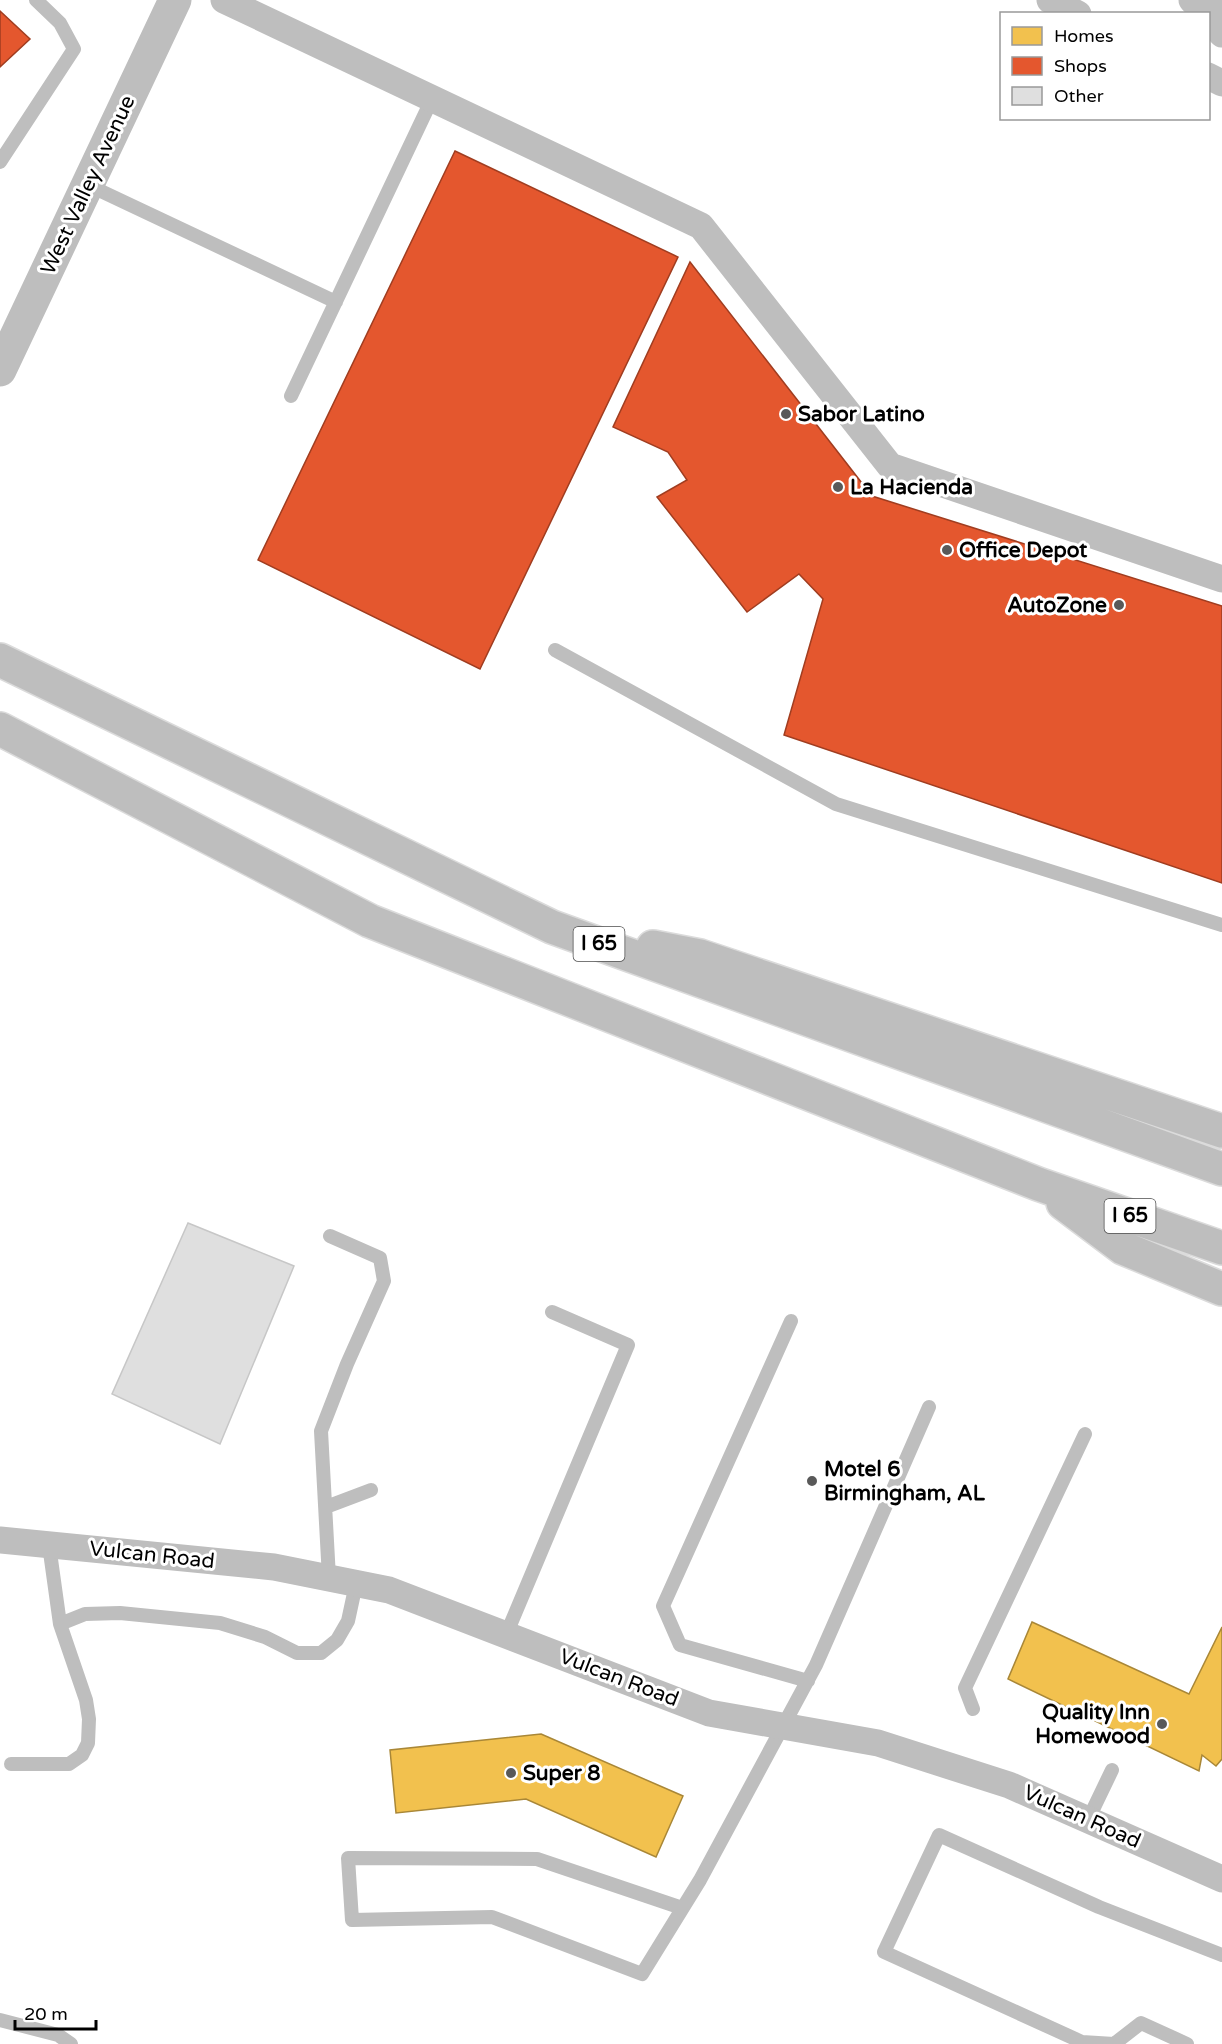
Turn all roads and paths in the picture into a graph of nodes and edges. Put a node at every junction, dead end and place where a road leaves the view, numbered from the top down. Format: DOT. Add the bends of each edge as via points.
graph roads {
  1 [pos="36,0"];
  2 [pos="176,0"];
  3 [pos="224,0"];
  4 [pos="1050,0"];
  5 [pos="1192,0"];
  6 [pos="1074,12"];
  7 [pos="1202,12"];
  8 [pos="1210,19"];
  9 [pos="1222,34"];
  10 [pos="432,99"];
  11 [pos="0,162"];
  12 [pos="88,184"];
  13 [pos="336,302"];
  14 [pos="1,365"];
  15 [pos="291,396"];
  16 [pos="1222,579"];
  17 [pos="555,650"];
  18 [pos="0,660"];
  19 [pos="0,729"];
  20 [pos="1222,925"];
  21 [pos="552,927"];
  22 [pos="1222,1131"];
  23 [pos="1222,1169"];
  24 [pos="1038,1184"];
  25 [pos="330,1236"];
  26 [pos="1222,1248"];
  27 [pos="1222,1289"];
  28 [pos="552,1312"];
  29 [pos="791,1321"];
  30 [pos="929,1407"];
  31 [pos="1085,1434"];
  32 [pos="371,1491"];
  33 [pos="326,1507"];
  34 [pos="0,1540"];
  35 [pos="49,1545"];
  36 [pos="329,1578"];
  37 [pos="356,1584"];
  38 [pos="60,1624"];
  39 [pos="506,1635"];
  40 [pos="808,1681"];
  41 [pos="973,1709"];
  42 [pos="783,1726"];
  43 [pos="11,1764"];
  44 [pos="1112,1770"];
  45 [pos="1088,1820"];
  46 [pos="1222,1879"];
  47 [pos="682,1908"];
  48 [pos="1222,1955"];
  49 [pos="0,2020"];
  50 [pos="71,2044"];
  51 [pos="1187,2044"];
  1 -- 11 [label="lane" via="60,23 74,49"];
  2 -- 12 [label="main road, West Valley Avenue"];
  3 -- 10 [label="street"];
  4 -- 6 [label="street"];
  5 -- 7 [label="street"];
  8 -- 9 [label="street"];
  10 -- 13 [label="lane"];
  10 -- 16 [label="street" via="700,226 890,466"];
  12 -- 13 [label="lane"];
  12 -- 14 [label="main road, West Valley Avenue"];
  13 -- 15 [label="lane"];
  17 -- 20 [label="lane" via="836,804"];
  18 -- 21 [label="main road, I 65"];
  19 -- 24 [label="main road, I 65" via="370,921"];
  21 -- 22 [label="main road" via="700,956"];
  21 -- 23 [label="main road, I 65"];
  24 -- 26 [label="main road, I 65"];
  24 -- 27 [label="main road" via="1123,1248"];
  25 -- 33 [label="lane" via="380,1258 384,1281 321,1431"];
  28 -- 39 [label="lane" via="628,1345"];
  29 -- 40 [label="lane" via="663,1606 680,1645"];
  30 -- 40 [label="lane"];
  31 -- 41 [label="lane" via="965,1688"];
  32 -- 33 [label="lane"];
  33 -- 36 [label="lane"];
  34 -- 35 [label="street, Vulcan Road"];
  35 -- 36 [label="street, Vulcan Road" via="274,1567"];
  35 -- 38 [label="lane"];
  36 -- 37 [label="street, Vulcan Road"];
  37 -- 38 [label="lane" via="348,1621 337,1640 321,1653 297,1653 265,1637 219,1623 120,1613 85,1614"];
  37 -- 39 [label="street, Vulcan Road" via="389,1590"];
  38 -- 43 [label="lane" via="86,1700 88,1743 82,1755 69,1764"];
  39 -- 42 [label="street, Vulcan Road" via="709,1713"];
  40 -- 42 [label="lane"];
  42 -- 45 [label="street, Vulcan Road" via="878,1743 1009,1785"];
  42 -- 47 [label="lane"];
  44 -- 45 [label="lane"];
  45 -- 46 [label="street, Vulcan Road"];
  47 -- 47 [label="lane" via="642,1974 492,1917 352,1920 348,1858 537,1859"];
  48 -- 51 [label="lane" via="1099,1907 939,1835 884,1952 1082,2042 1114,2044 1141,2023"];
  49 -- 50 [label="lane" via="58,2036"];
}
